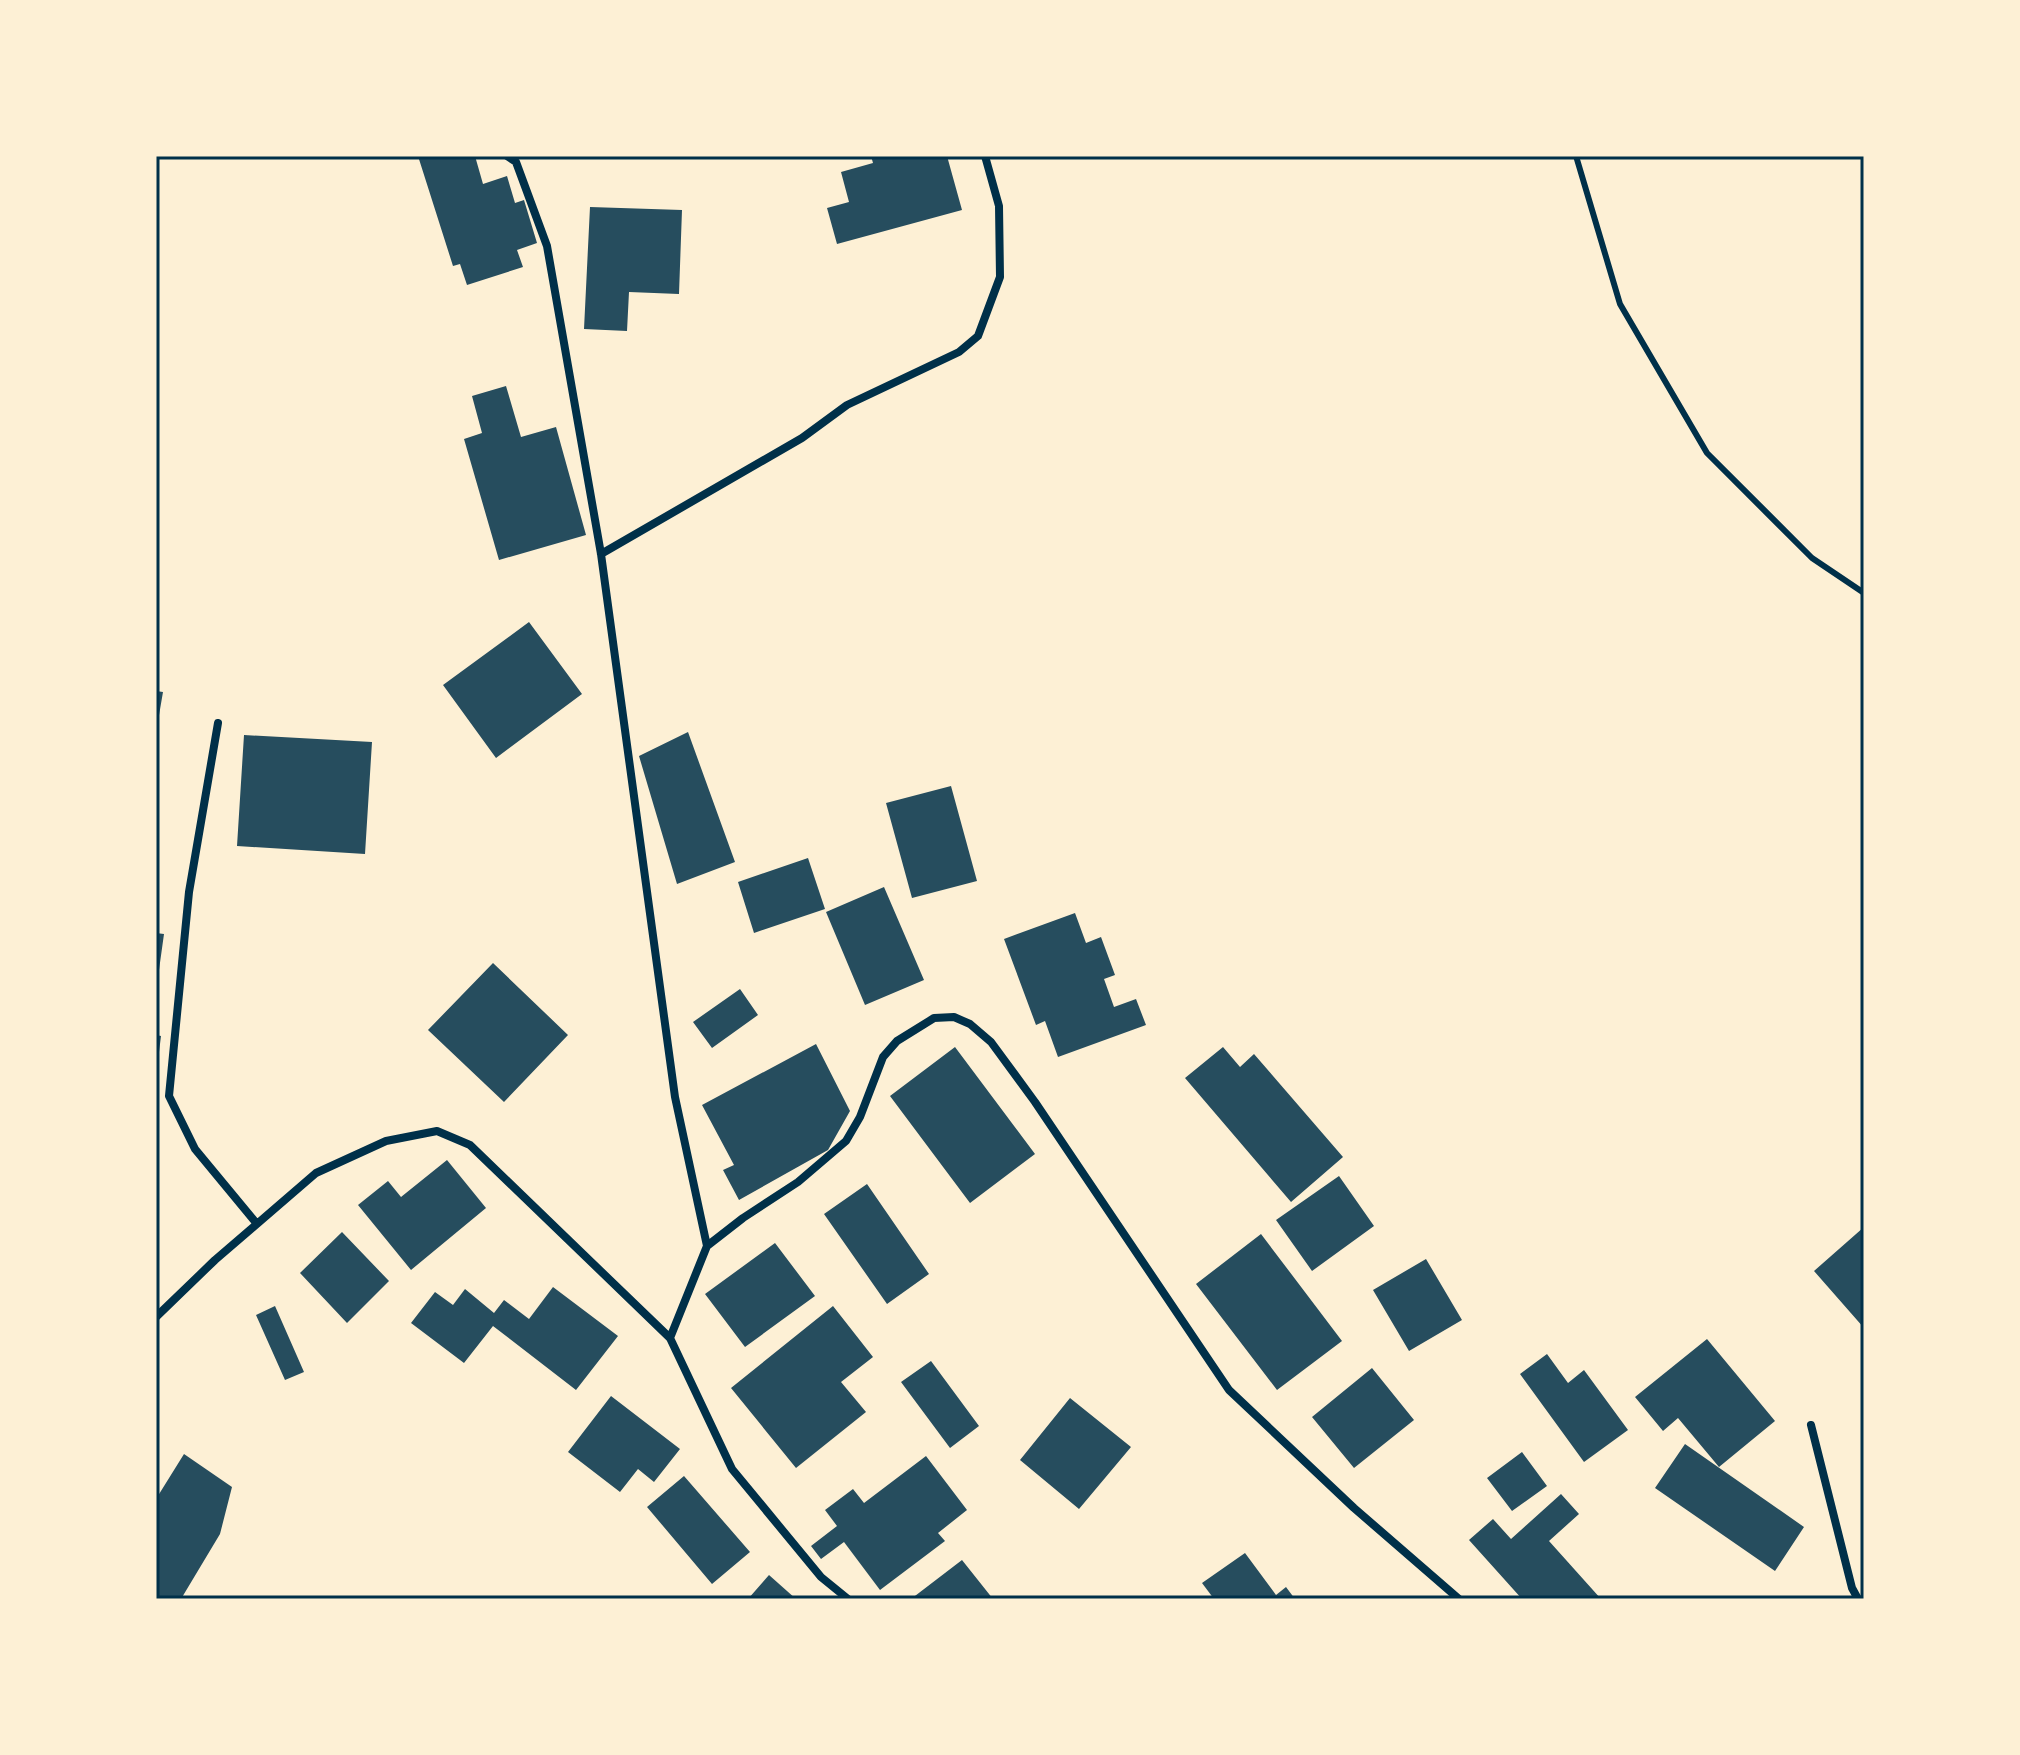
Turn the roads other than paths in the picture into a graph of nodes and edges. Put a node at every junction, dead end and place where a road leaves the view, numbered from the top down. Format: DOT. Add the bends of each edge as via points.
graph roads {
  1 [pos="507,156"];
  2 [pos="985,156"];
  3 [pos="1576,156"];
  4 [pos="518,159"];
  5 [pos="601,554"];
  6 [pos="1864,593"];
  7 [pos="218,723"];
  8 [pos="257,1224"];
  9 [pos="707,1246"];
  10 [pos="156,1317"];
  11 [pos="670,1338"];
  12 [pos="1811,1425"];
  13 [pos="848,1599"];
  14 [pos="1459,1599"];
  15 [pos="1858,1599"];
  1 -- 4 [label="street"];
  2 -- 5 [label="street" via="999,206 1000,277 978,336 959,352 847,405 802,438"];
  3 -- 6 [label="lane" via="1620,304 1707,453 1812,558"];
  4 -- 5 [label="street" via="547,246"];
  5 -- 9 [label="street" via="675,1097"];
  7 -- 8 [label="street" via="189,892 169,1096 195,1149"];
  8 -- 10 [label="street"];
  8 -- 11 [label="street" via="316,1173 386,1141 437,1131 470,1145"];
  9 -- 11 [label="street"];
  9 -- 14 [label="street" via="846,1141 883,1057 897,1041 934,1018 954,1017 970,1024 991,1042 1035,1102 1229,1390"];
  11 -- 13 [label="street" via="732,1469 821,1577"];
  12 -- 15 [label="street"];
}
